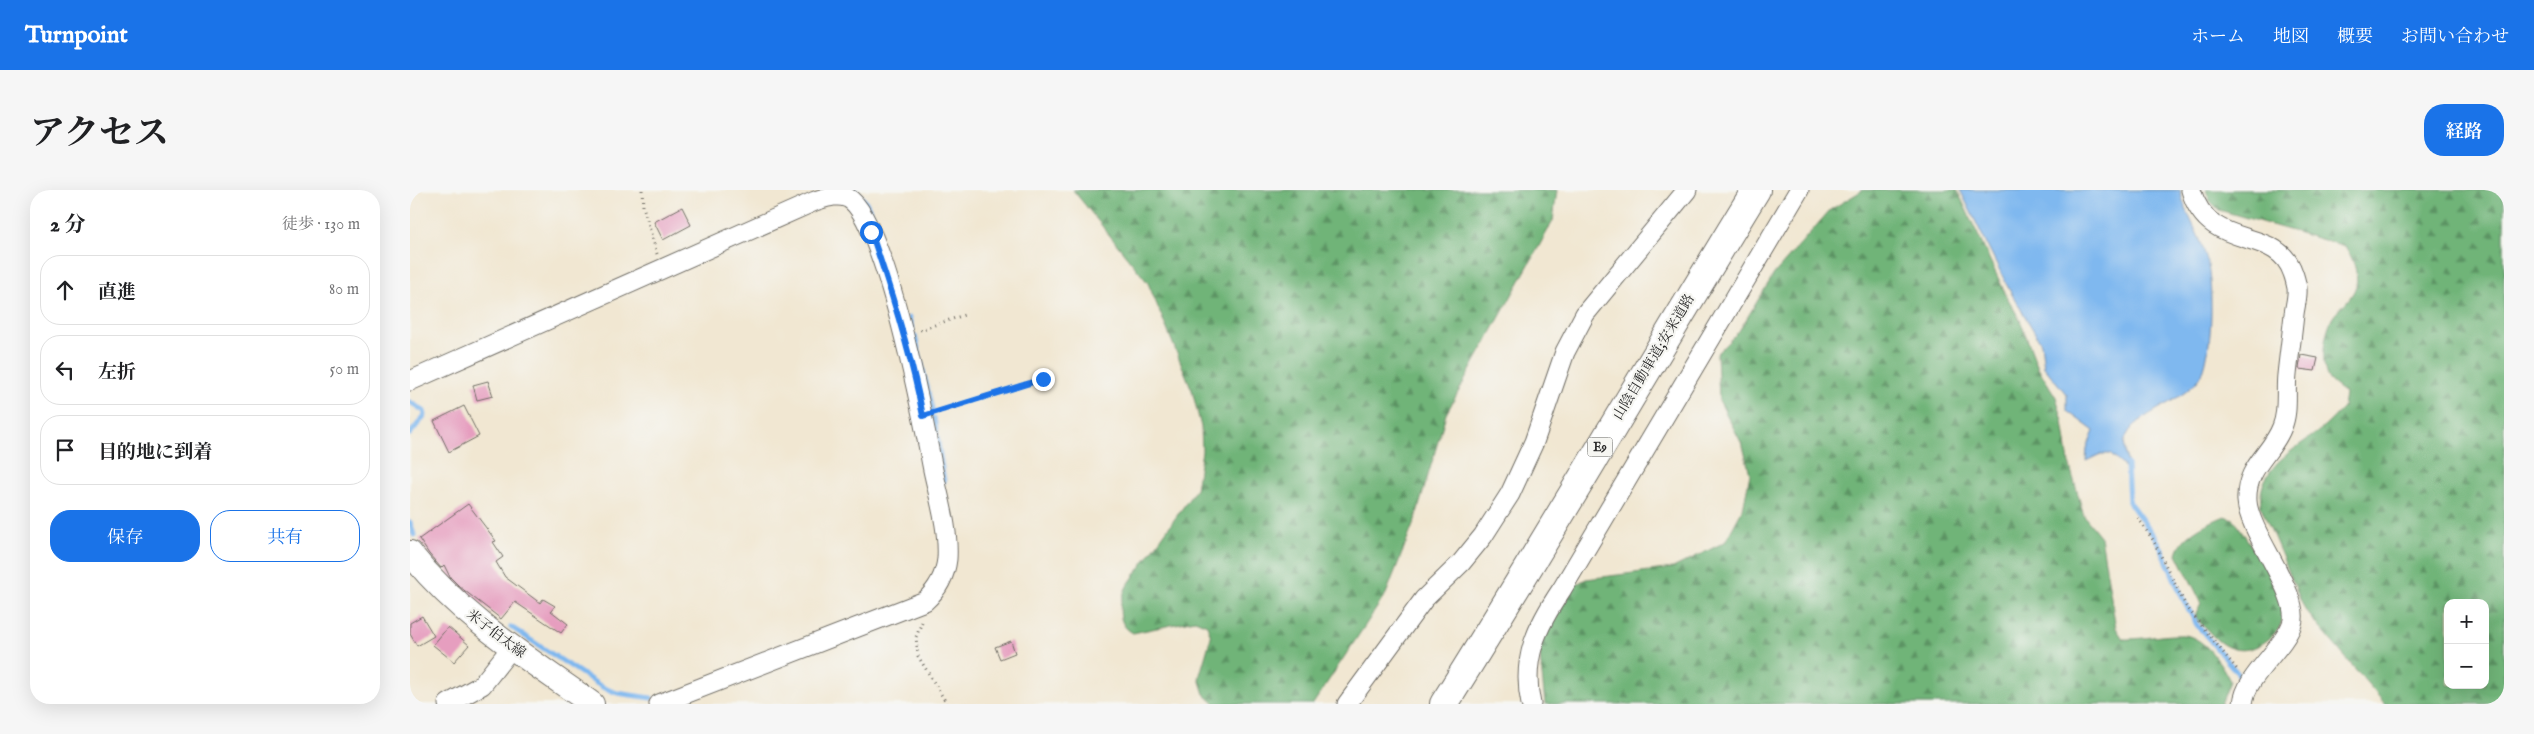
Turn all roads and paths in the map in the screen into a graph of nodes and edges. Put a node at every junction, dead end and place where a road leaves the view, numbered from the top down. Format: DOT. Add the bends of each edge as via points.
graph roads {
  1 [pos="642,190"];
  2 [pos="1688,190"];
  3 [pos="1737,190"];
  4 [pos="1756,190"];
  5 [pos="1762,190"];
  6 [pos="1798,190"];
  7 [pos="2192,190"];
  8 [pos="1732,228"];
  9 [pos="660,272"];
  10 [pos="964,315"];
  11 [pos="905,336"];
  12 [pos="1643,374"];
  13 [pos="410,381"];
  14 [pos="1050,388"];
  15 [pos="923,416"];
  16 [pos="2138,518"];
  17 [pos="410,552"];
  18 [pos="924,601"];
  19 [pos="512,648"];
  20 [pos="2246,695"];
  21 [pos="448,704"];
  22 [pos="592,704"];
  23 [pos="659,704"];
  24 [pos="947,704"];
  25 [pos="1347,704"];
  26 [pos="1444,704"];
  27 [pos="1531,704"];
  1 -- 9 [label="path"];
  2 -- 25 [label="street" via="1586,314 1565,352 1534,442 1510,494 1484,536 1424,599"];
  3 -- 12 [label="highway"];
  4 -- 8 [label="highway, 山陰自動車道;安来道路 / E9"];
  5 -- 8 [label="highway"];
  6 -- 27 [label="street" via="1541,621 1530,652"];
  7 -- 20 [label="street" via="2202,215 2218,228 2276,249 2293,272 2297,289 2286,416 2282,429 2248,483 2247,502 2286,589 2293,623"];
  8 -- 12 [label="highway, 山陰自動車道;安来道路 / E9"];
  9 -- 11 [label="street" via="815,202 839,196 849,199 867,223"];
  9 -- 13 [label="street"];
  10 -- 11 [label="path"];
  11 -- 15 [label="street"];
  12 -- 26 [label="highway, 山陰自動車道;安来道路 / E9"];
  14 -- 15 [label="path" via="1046,380 1033,381"];
  15 -- 18 [label="street" via="944,525 947,558 935,592"];
  16 -- 20 [label="path" via="2153,540 2186,606"];
  17 -- 19 [label="main road, 米子伯太線" via="446,594"];
  18 -- 23 [label="street"];
  18 -- 24 [label="path" via="916,644 918,656"];
  19 -- 21 [label="street" via="482,684"];
  19 -- 22 [label="main road, 米子伯太線"];
}
